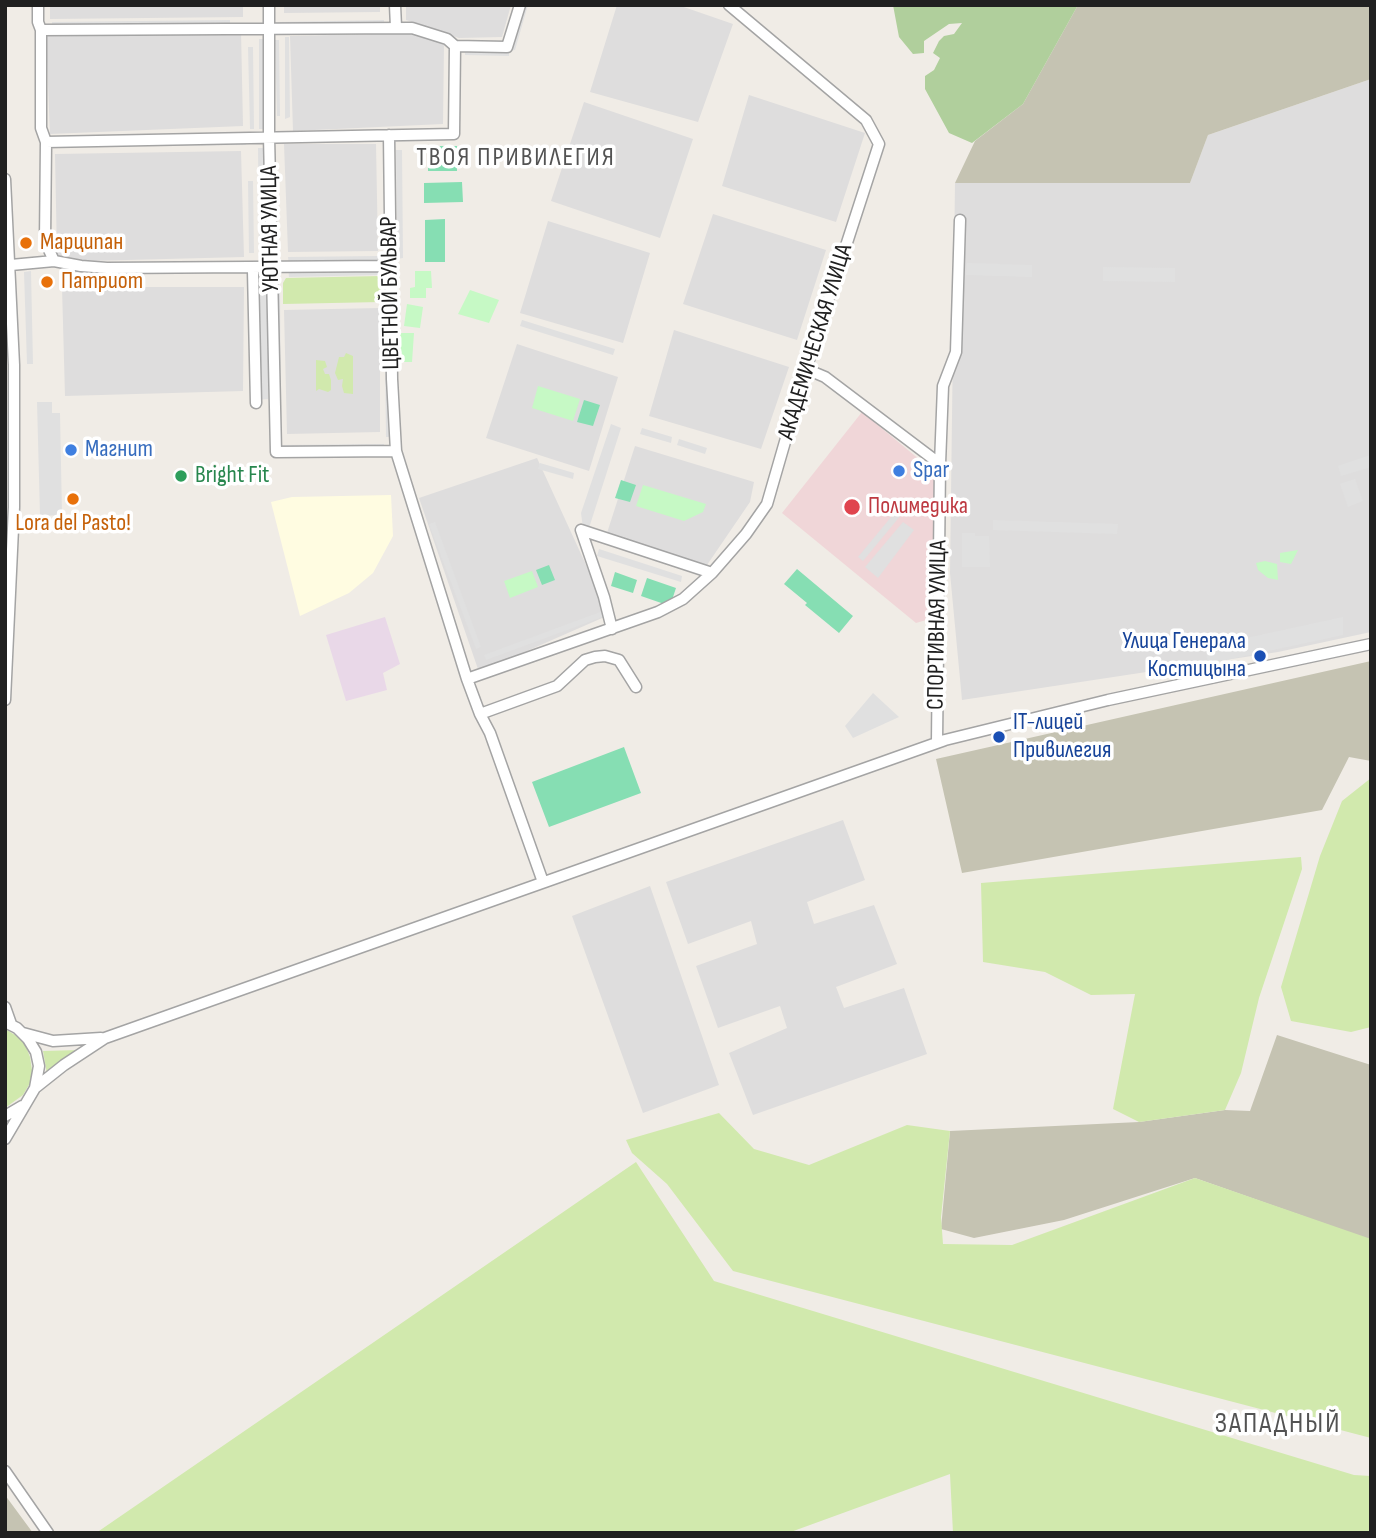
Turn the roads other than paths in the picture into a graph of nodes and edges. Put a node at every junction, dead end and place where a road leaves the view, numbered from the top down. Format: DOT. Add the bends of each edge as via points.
graph roads {
  1 [pos="38,5"];
  2 [pos="270,5"];
  3 [pos="395,5"];
  4 [pos="520,5"];
  5 [pos="729,5"];
  6 [pos="396,27"];
  7 [pos="270,28"];
  8 [pos="41,30"];
  9 [pos="456,46"];
  10 [pos="389,135"];
  11 [pos="269,136"];
  12 [pos="46,142"];
  13 [pos="5,179"];
  14 [pos="6,210"];
  15 [pos="960,219"];
  16 [pos="7,222"];
  17 [pos="54,261"];
  18 [pos="11,265"];
  19 [pos="391,266"];
  20 [pos="256,267"];
  21 [pos="272,268"];
  22 [pos="806,369"];
  23 [pos="256,403"];
  24 [pos="396,451"];
  25 [pos="940,464"];
  26 [pos="712,573"];
  27 [pos="612,629"];
  28 [pos="1371,644"];
  29 [pos="467,679"];
  30 [pos="636,687"];
  31 [pos="5,700"];
  32 [pos="480,715"];
  33 [pos="937,742"];
  34 [pos="543,882"];
  35 [pos="5,1007"];
  36 [pos="8,1023"];
  37 [pos="23,1033"];
  38 [pos="105,1038"];
  39 [pos="35,1088"];
  40 [pos="27,1101"];
  41 [pos="5,1116"];
  42 [pos="5,1139"];
  43 [pos="5,1471"];
  44 [pos="48,1533"];
  1 -- 8 [label="street"];
  2 -- 7 [label="street, УЮТНАЯ УЛИЦА"];
  3 -- 6 [label="street"];
  4 -- 9 [label="street" via="507,47"];
  5 -- 22 [label="street, АКАДЕМИЧЕСКАЯ УЛИЦА" via="866,120 879,144"];
  6 -- 7 [label="street"];
  6 -- 9 [label="street" via="447,39"];
  7 -- 8 [label="street"];
  7 -- 11 [label="street, УЮТНАЯ УЛИЦА"];
  8 -- 12 [label="street" via="41,128"];
  9 -- 10 [label="street" via="454,134"];
  10 -- 11 [label="street"];
  10 -- 19 [label="street, ЦВЕТНОЙ БУЛЬВАР"];
  11 -- 12 [label="street"];
  11 -- 21 [label="street, УЮТНАЯ УЛИЦА"];
  12 -- 17 [label="street" via="46,241"];
  13 -- 14 [label="street"];
  14 -- 16 [label="street"];
  15 -- 25 [label="street, СПОРТИВНАЯ УЛИЦА" via="956,352 943,386"];
  16 -- 18 [label="street"];
  17 -- 18 [label="street"];
  17 -- 20 [label="street" via="107,268"];
  18 -- 31 [label="street" via="14,507"];
  19 -- 21 [label="street"];
  19 -- 24 [label="street, ЦВЕТНОЙ БУЛЬВАР"];
  20 -- 21 [label="street"];
  20 -- 23 [label="street"];
  21 -- 24 [label="street, УЮТНАЯ УЛИЦА" via="276,452"];
  22 -- 25 [label="street" via="825,377"];
  22 -- 26 [label="street, АКАДЕМИЧЕСКАЯ УЛИЦА" via="767,504"];
  24 -- 29 [label="street, ЦВЕТНОЙ БУЛЬВАР"];
  25 -- 33 [label="street, СПОРТИВНАЯ УЛИЦА"];
  26 -- 27 [label="street, АКАДЕМИЧЕСКАЯ УЛИЦА" via="683,599"];
  26 -- 27 [label="street" via="581,530"];
  27 -- 29 [label="street, АКАДЕМИЧЕСКАЯ УЛИЦА"];
  28 -- 33 [label="street"];
  29 -- 32 [label="street, ЦВЕТНОЙ БУЛЬВАР"];
  30 -- 32 [label="street" via="619,660 595,657 585,660 556,686"];
  32 -- 34 [label="street, ЦВЕТНОЙ БУЛЬВАР"];
  33 -- 34 [label="street"];
  34 -- 38 [label="street"];
  35 -- 36 [label="street"];
  36 -- 37 [label="street"];
  37 -- 38 [label="street" via="53,1041"];
  37 -- 39 [label="street" via="38,1059"];
  38 -- 39 [label="street"];
  39 -- 40 [label="street"];
  40 -- 41 [label="street"];
  40 -- 42 [label="street"];
  43 -- 44 [label="street"];
}
